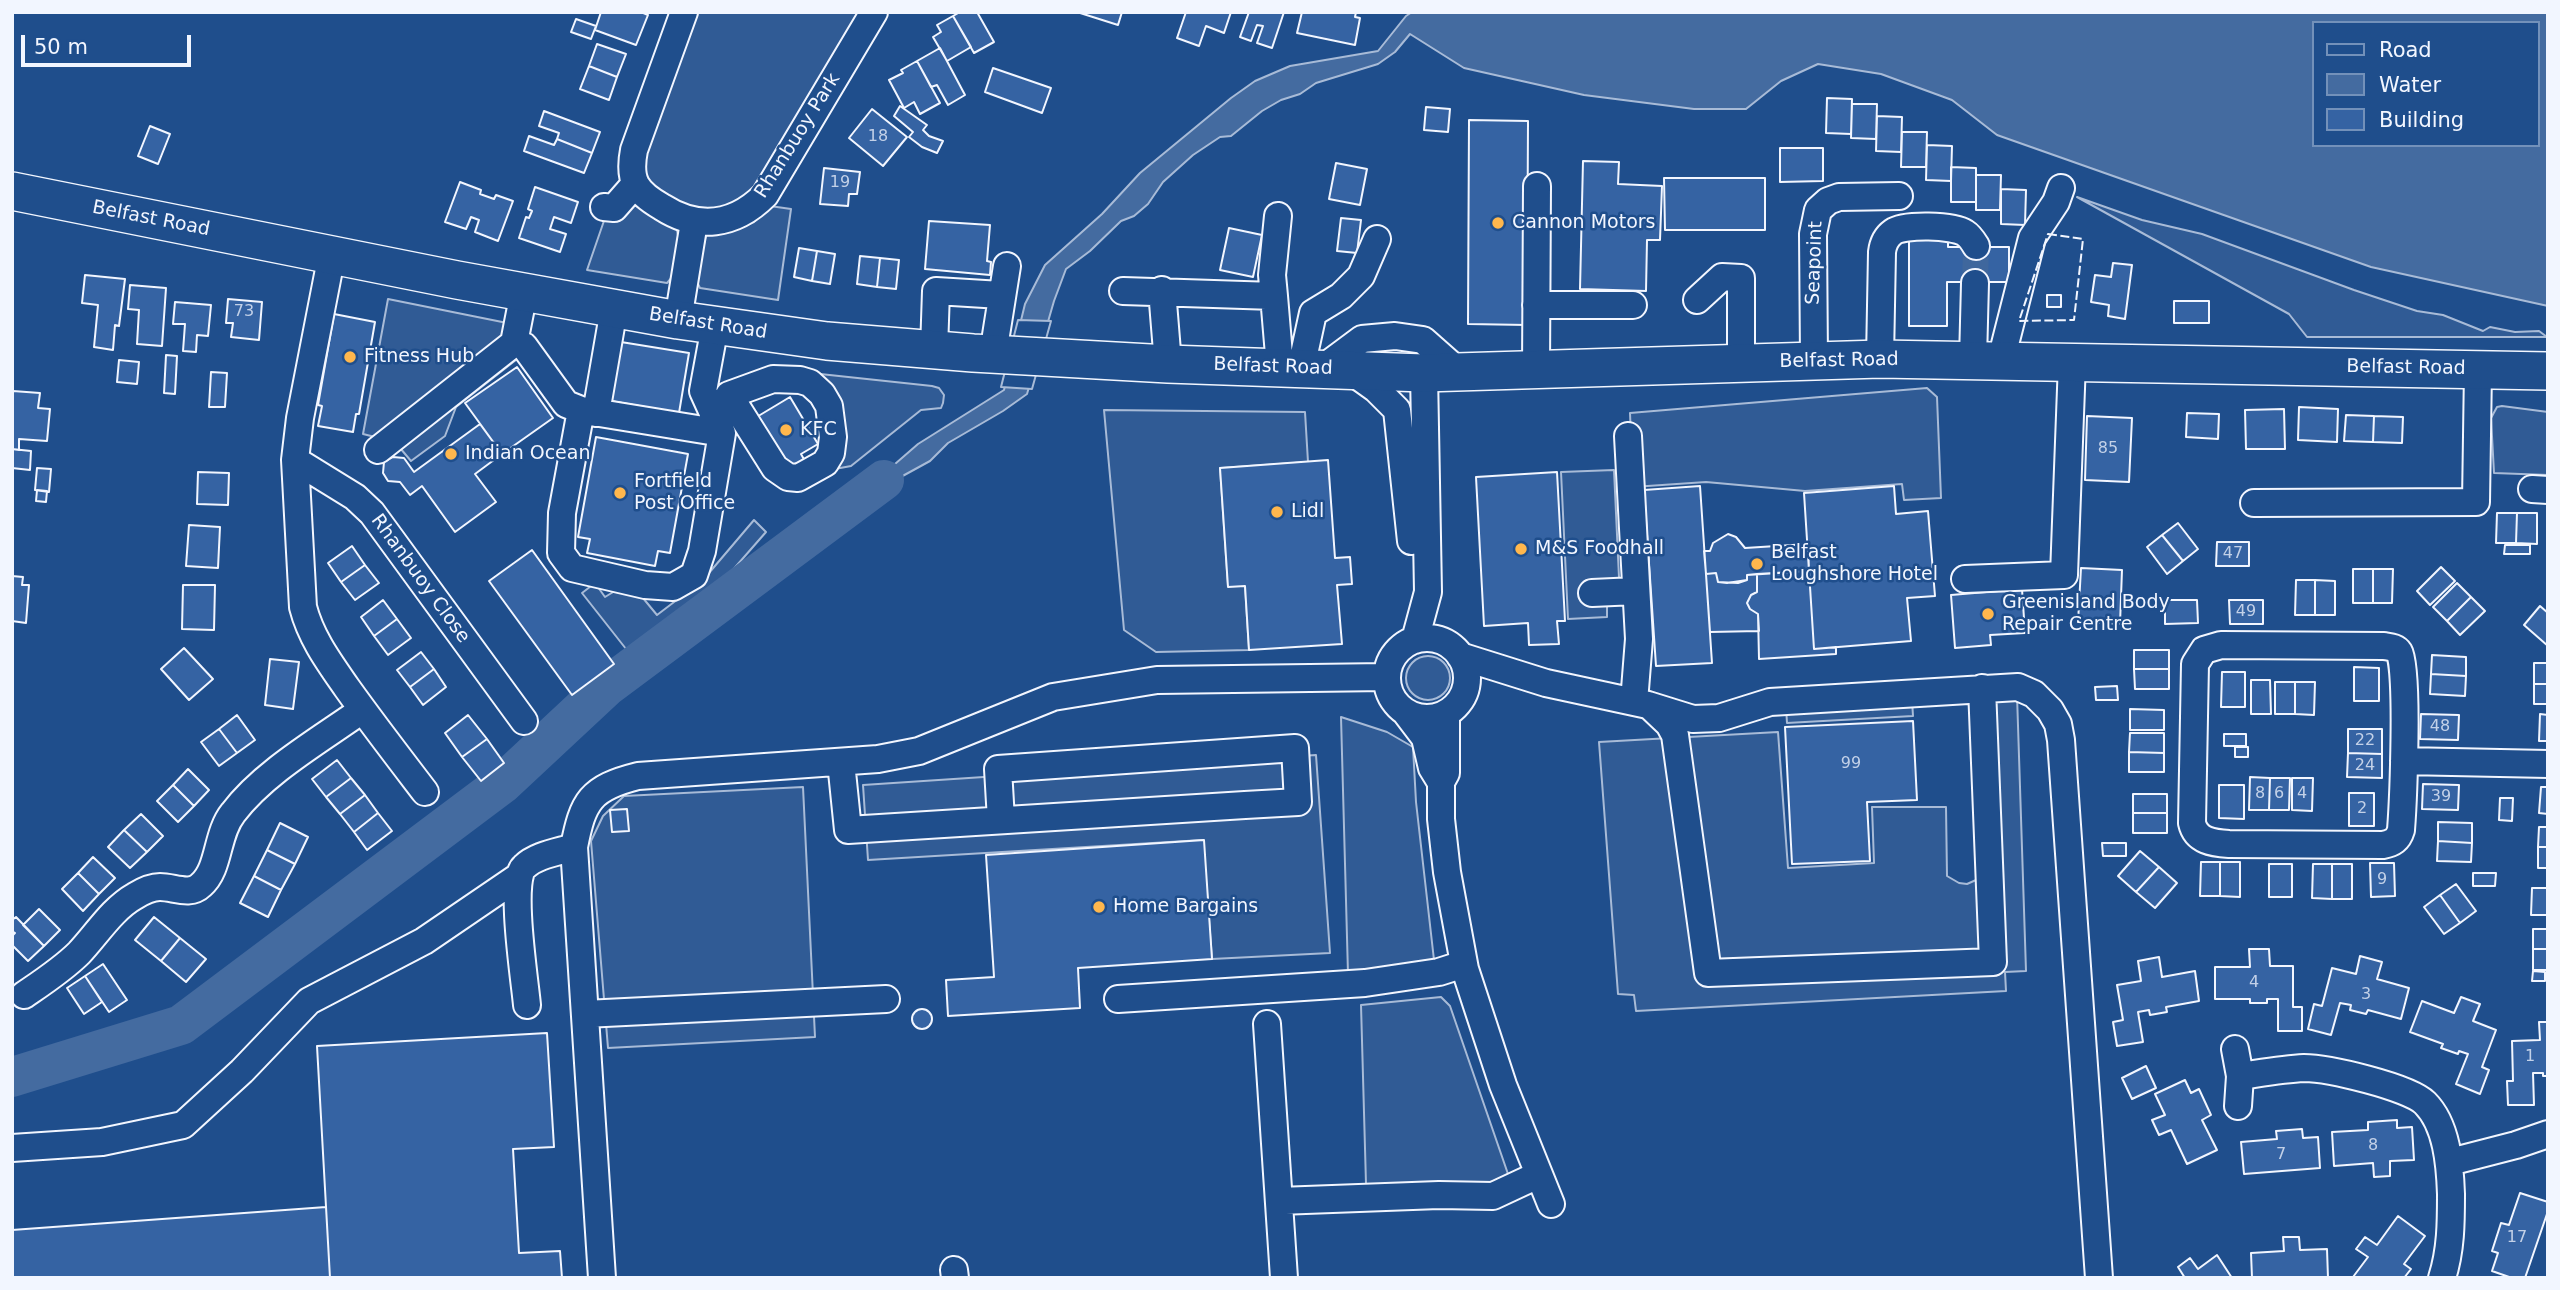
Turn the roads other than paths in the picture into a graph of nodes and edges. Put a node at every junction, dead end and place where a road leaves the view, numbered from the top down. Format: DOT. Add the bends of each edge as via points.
graph roads {
  1 [pos="684,12"];
  2 [pos="874,12"];
  3 [pos="635,184"];
  4 [pos="1537,186"];
  5 [pos="2061,188"];
  6 [pos="12,191"];
  7 [pos="1899,196"];
  8 [pos="604,207"];
  9 [pos="1278,216"];
  10 [pos="694,222"];
  11 [pos="1377,239"];
  12 [pos="1976,246"];
  13 [pos="332,254"];
  14 [pos="1007,266"];
  15 [pos="1975,283"];
  16 [pos="1162,290"];
  17 [pos="1123,291"];
  18 [pos="524,292"];
  19 [pos="1001,295"];
  20 [pos="1274,296"];
  21 [pos="1698,300"];
  22 [pos="1633,304"];
  23 [pos="1536,305"];
  24 [pos="614,309"];
  25 [pos="678,320"];
  26 [pos="715,326"];
  27 [pos="514,343"];
  28 [pos="987,344"];
  29 [pos="934,350"];
  30 [pos="1880,359"];
  31 [pos="1814,360"];
  32 [pos="1987,360"];
  33 [pos="2072,362"];
  34 [pos="1741,363"];
  35 [pos="1168,364"];
  36 [pos="1313,368"];
  37 [pos="2478,369"];
  38 [pos="1536,371"];
  39 [pos="2548,371"];
  40 [pos="1441,372"];
  41 [pos="703,391"];
  42 [pos="729,395"];
  43 [pos="588,411"];
  44 [pos="722,433"];
  45 [pos="1628,436"];
  46 [pos="378,450"];
  47 [pos="295,460"];
  48 [pos="2254,503"];
  49 [pos="1429,565"];
  50 [pos="1965,579"];
  51 [pos="1636,591"];
  52 [pos="1592,593"];
  53 [pos="1438,645"];
  54 [pos="1386,677"];
  55 [pos="1546,683"];
  56 [pos="1982,688"];
  57 [pos="1641,703"];
  58 [pos="1452,709"];
  59 [pos="362,710"];
  60 [pos="1406,713"];
  61 [pos="524,721"];
  62 [pos="1684,727"];
  63 [pos="2404,761"];
  64 [pos="841,762"];
  65 [pos="2548,764"];
  66 [pos="1441,782"];
  67 [pos="425,792"];
  68 [pos="1001,820"];
  69 [pos="574,847"];
  70 [pos="517,877"];
  71 [pos="1464,964"];
  72 [pos="24,995"];
  73 [pos="886,999"];
  74 [pos="1118,999"];
  75 [pos="527,1005"];
  76 [pos="585,1014"];
  77 [pos="1267,1024"];
  78 [pos="2235,1049"];
  79 [pos="2240,1076"];
  80 [pos="2238,1106"];
  81 [pos="2548,1134"];
  82 [pos="12,1148"];
  83 [pos="2450,1162"];
  84 [pos="1538,1175"];
  85 [pos="1279,1201"];
  86 [pos="1551,1203"];
  87 [pos="602,1278"];
  88 [pos="1284,1278"];
  89 [pos="2099,1278"];
  90 [pos="2442,1278"];
  1 -- 3 [label="street" via="634,150 631,171"];
  2 -- 10 [label="street, Rhanbuoy Park" via="765,195 734,216"];
  3 -- 8 [label="street" via="614,208"];
  3 -- 10 [label="street" via="659,206"];
  4 -- 23 [label="street"];
  5 -- 32 [label="street" via="2032,238"];
  6 -- 13 [label="highway, Belfast Road"];
  7 -- 31 [label="street, Seapoint" via="1839,197 1818,210 1813,233"];
  9 -- 20 [label="street"];
  10 -- 25 [label="street"];
  11 -- 36 [label="street" via="1361,276 1341,296 1313,313"];
  12 -- 30 [label="street" via="1964,232 1946,227 1908,228 1887,238 1882,252"];
  13 -- 18 [label="highway, Belfast Road"];
  13 -- 47 [label="street"];
  14 -- 19 [label="street"];
  15 -- 32 [label="street"];
  16 -- 17 [label="street"];
  16 -- 20 [label="street"];
  16 -- 35 [label="street"];
  18 -- 24 [label="highway, Belfast Road"];
  18 -- 27 [label="street"];
  19 -- 28 [label="street"];
  19 -- 29 [label="street" via="936,291"];
  20 -- 36 [label="street"];
  21 -- 34 [label="street" via="1722,277 1741,278"];
  22 -- 23 [label="street"];
  23 -- 38 [label="street"];
  24 -- 25 [label="highway, Belfast Road"];
  24 -- 43 [label="street"];
  25 -- 26 [label="highway, Belfast Road"];
  26 -- 29 [label="highway, Belfast Road"];
  26 -- 41 [label="street"];
  27 -- 43 [label="street" via="524,346 566,404"];
  27 -- 46 [label="street"];
  28 -- 29 [label="highway, Belfast Road"];
  28 -- 35 [label="highway, Belfast Road" via="1061,358"];
  30 -- 31 [label="highway, Belfast Road"];
  30 -- 32 [label="highway, Belfast Road"];
  31 -- 34 [label="highway, Belfast Road"];
  32 -- 33 [label="highway, Belfast Road"];
  33 -- 37 [label="highway, Belfast Road"];
  33 -- 50 [label="street" via="2064,575"];
  34 -- 38 [label="highway, Belfast Road"];
  35 -- 36 [label="highway, Belfast Road"];
  36 -- 40 [label="highway, Belfast Road"];
  36 -- 49 [label="street" via="1377,389 1397,411 1412,544"];
  37 -- 39 [label="highway, Belfast Road"];
  37 -- 48 [label="street" via="2476,502"];
  38 -- 40 [label="highway, Belfast Road"];
  40 -- 49 [label="street" via="1425,477"];
  41 -- 42 [label="street"];
  41 -- 44 [label="street"];
  42 -- 42 [label="street" via="775,468 798,478 825,463 833,437 829,405 810,383 773,379"];
  43 -- 44 [label="street"];
  43 -- 44 [label="street" via="562,513 561,554 572,568 645,585 673,587 694,575"];
  45 -- 51 [label="street"];
  47 -- 59 [label="street" via="306,620"];
  47 -- 61 [label="street, Rhanbuoy Close" via="355,496 372,513"];
  49 -- 53 [label="street" via="1428,592"];
  51 -- 52 [label="street"];
  51 -- 57 [label="street"];
  53 -- 54 [label="street" via="1395,654"];
  53 -- 55 [label="street"];
  53 -- 58 [label="street" via="1466,668 1464,694"];
  54 -- 60 [label="street" via="1392,697"];
  54 -- 64 [label="street" via="1157,680 1053,697 919,751"];
  55 -- 57 [label="street"];
  55 -- 58 [label="street" via="1480,687"];
  56 -- 62 [label="street" via="1770,702"];
  56 -- 62 [label="street" via="1993,962 1708,973"];
  56 -- 89 [label="street" via="2026,689 2050,710 2058,724"];
  57 -- 62 [label="street"];
  58 -- 60 [label="street" via="1433,718"];
  58 -- 66 [label="street" via="1446,773"];
  59 -- 67 [label="street"];
  59 -- 72 [label="street" via="265,780 240,804 226,824 211,873 202,885 190,891 153,888 131,898 78,953"];
  60 -- 66 [label="street" via="1425,738 1432,768"];
  63 -- 63 [label="street" via="2403,669 2394,647 2221,645 2198,657 2192,823 2194,831 2206,840 2229,844 2392,843 2401,830"];
  63 -- 65 [label="street"];
  64 -- 68 [label="street" via="848,830"];
  64 -- 69 [label="street" via="638,776 611,783 589,799"];
  66 -- 71 [label="street" via="1447,872"];
  68 -- 68 [label="street" via="1298,802 1295,748 998,769"];
  69 -- 70 [label="street" via="535,859"];
  69 -- 76 [label="street"];
  70 -- 75 [label="street"];
  70 -- 82 [label="street" via="424,941 309,1000 183,1125 102,1142"];
  71 -- 74 [label="street" via="1365,983"];
  71 -- 84 [label="street" via="1503,1086"];
  73 -- 76 [label="street"];
  76 -- 87 [label="street"];
  77 -- 85 [label="street"];
  78 -- 79 [label="street"];
  79 -- 80 [label="street"];
  79 -- 83 [label="street" via="2305,1068 2414,1094 2438,1123"];
  81 -- 83 [label="street"];
  83 -- 90 [label="street" via="2449,1256"];
  84 -- 85 [label="street" via="1493,1196"];
  84 -- 86 [label="street"];
  85 -- 88 [label="street"];
}
